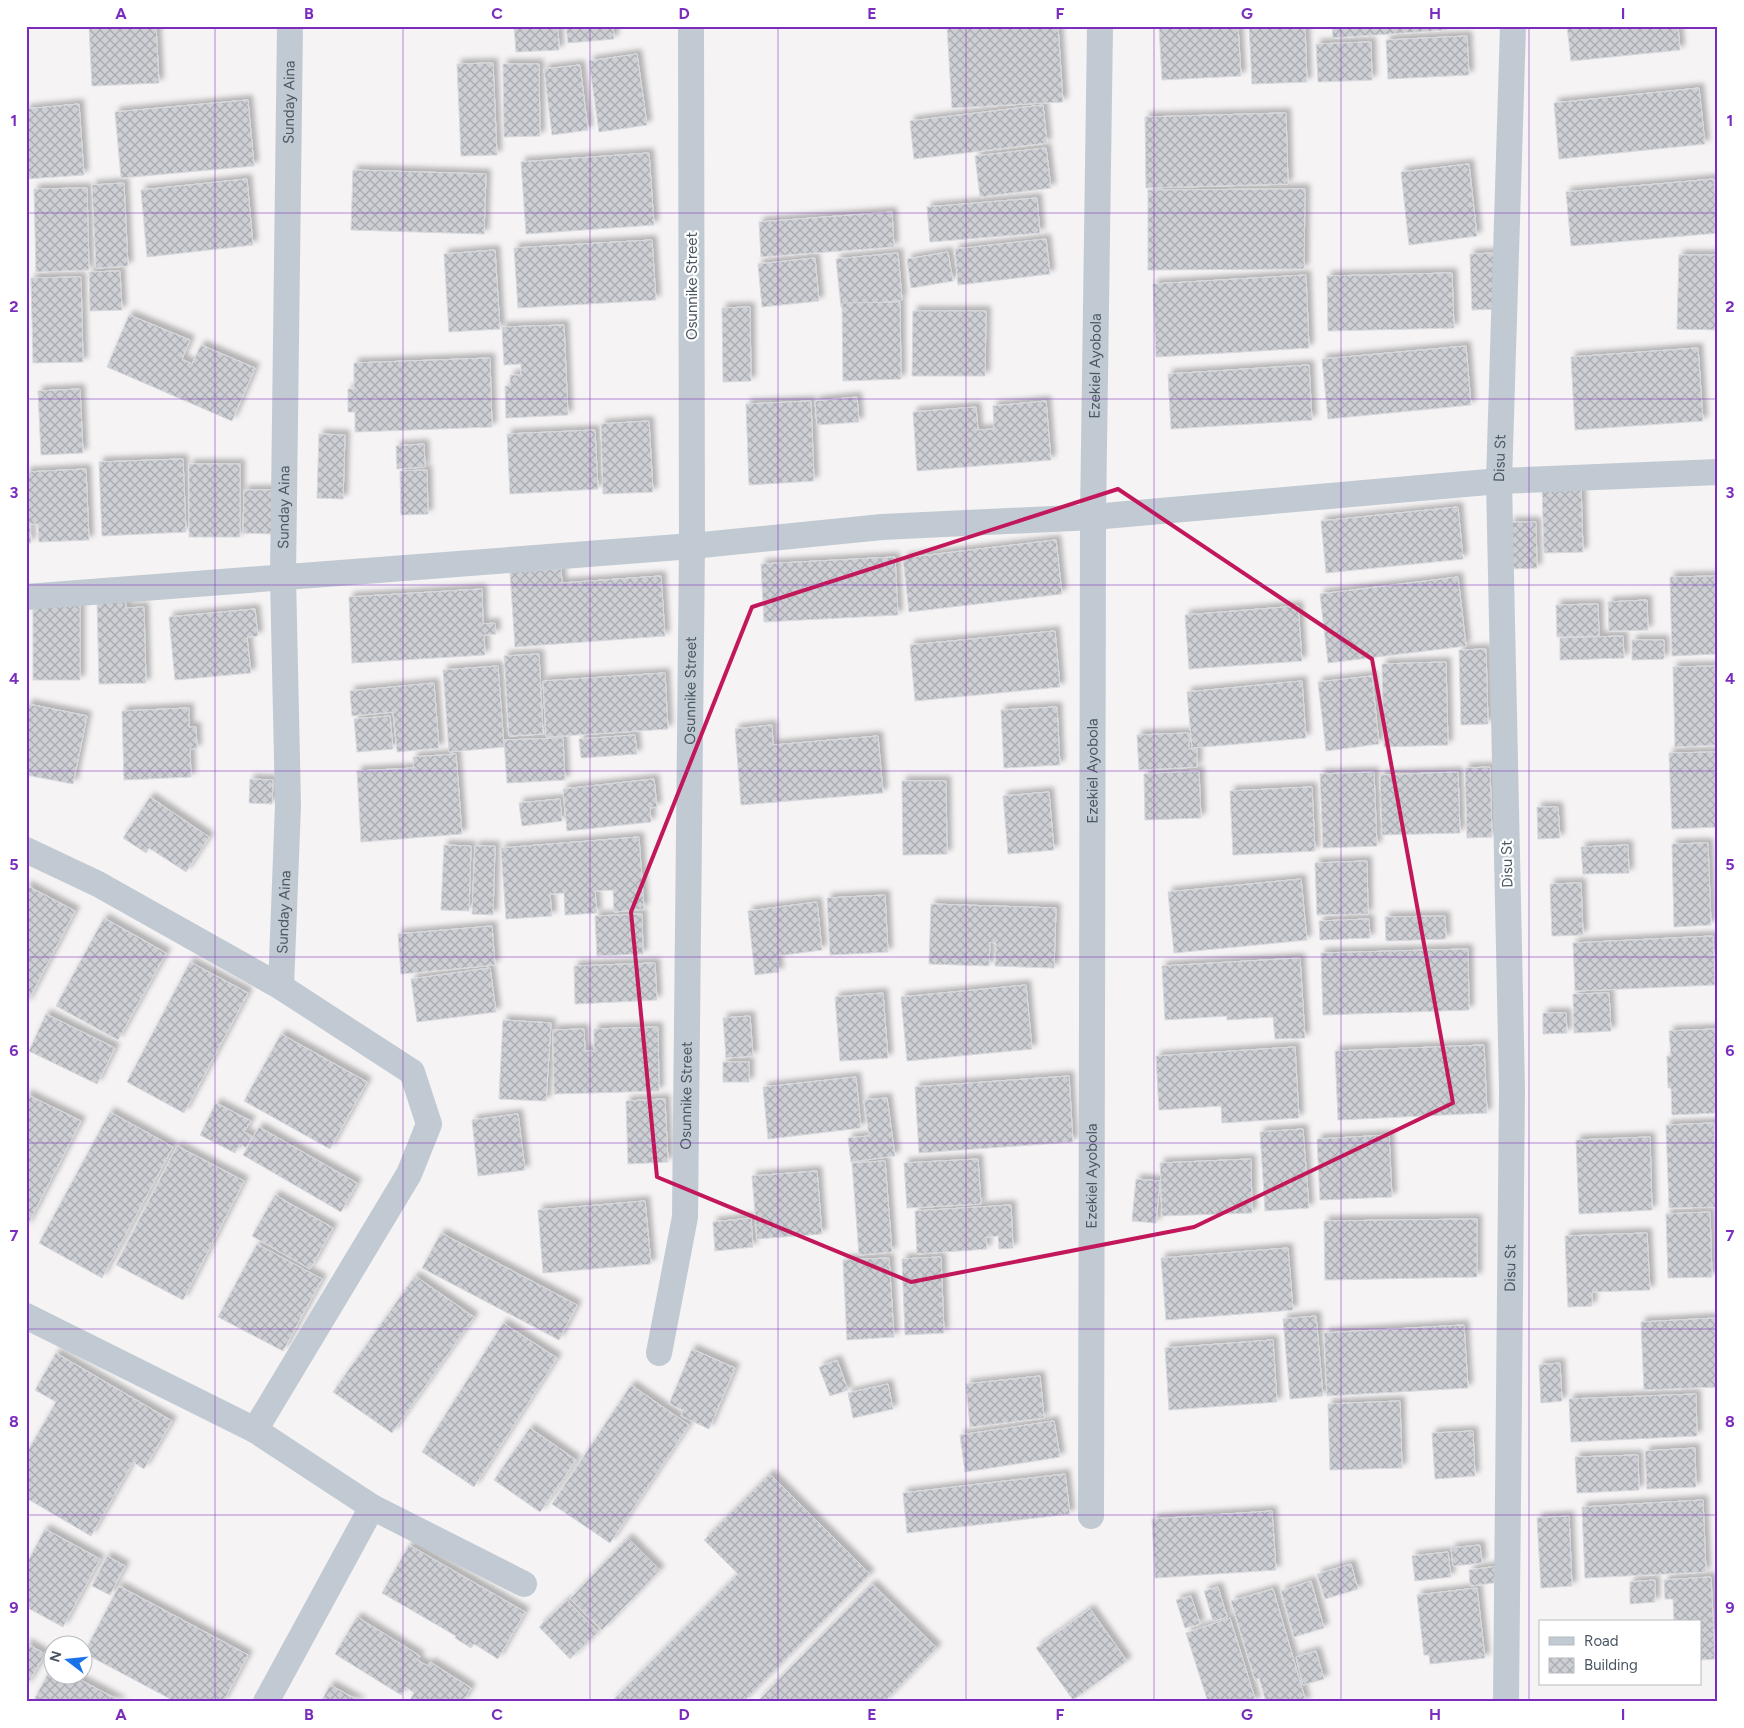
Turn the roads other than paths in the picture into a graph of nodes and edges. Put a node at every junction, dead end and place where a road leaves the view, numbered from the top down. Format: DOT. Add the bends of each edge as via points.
graph roads {
  1 [pos="290,26"];
  2 [pos="691,26"];
  3 [pos="1100,26"];
  4 [pos="1513,26"];
  5 [pos="1718,472"];
  6 [pos="1499,481"];
  7 [pos="1092,517"];
  8 [pos="692,546"];
  9 [pos="284,577"];
  10 [pos="26,597"];
  11 [pos="26,850"];
  12 [pos="281,987"];
  13 [pos="26,1316"];
  14 [pos="659,1353"];
  15 [pos="255,1430"];
  16 [pos="372,1507"];
  17 [pos="1091,1516"];
  18 [pos="524,1584"];
  19 [pos="266,1702"];
  20 [pos="1506,1702"];
  1 -- 9 [label="street, Sunday Aina"];
  2 -- 8 [label="street, Osunnike Street"];
  3 -- 7 [label="street, Ezekiel Ayobola"];
  4 -- 6 [label="street, Disu St"];
  5 -- 6 [label="street"];
  6 -- 7 [label="street"];
  6 -- 20 [label="street, Disu St" via="1512,1090"];
  7 -- 8 [label="street" via="882,527"];
  7 -- 17 [label="street, Ezekiel Ayobola"];
  8 -- 9 [label="street"];
  8 -- 14 [label="street, Osunnike Street" via="685,1218"];
  9 -- 10 [label="street"];
  9 -- 12 [label="street, Sunday Aina" via="288,805"];
  11 -- 12 [label="street" via="98,884"];
  12 -- 15 [label="street" via="412,1072 429,1124 409,1174"];
  13 -- 15 [label="street"];
  15 -- 16 [label="street"];
  16 -- 18 [label="street"];
  16 -- 19 [label="street"];
}
